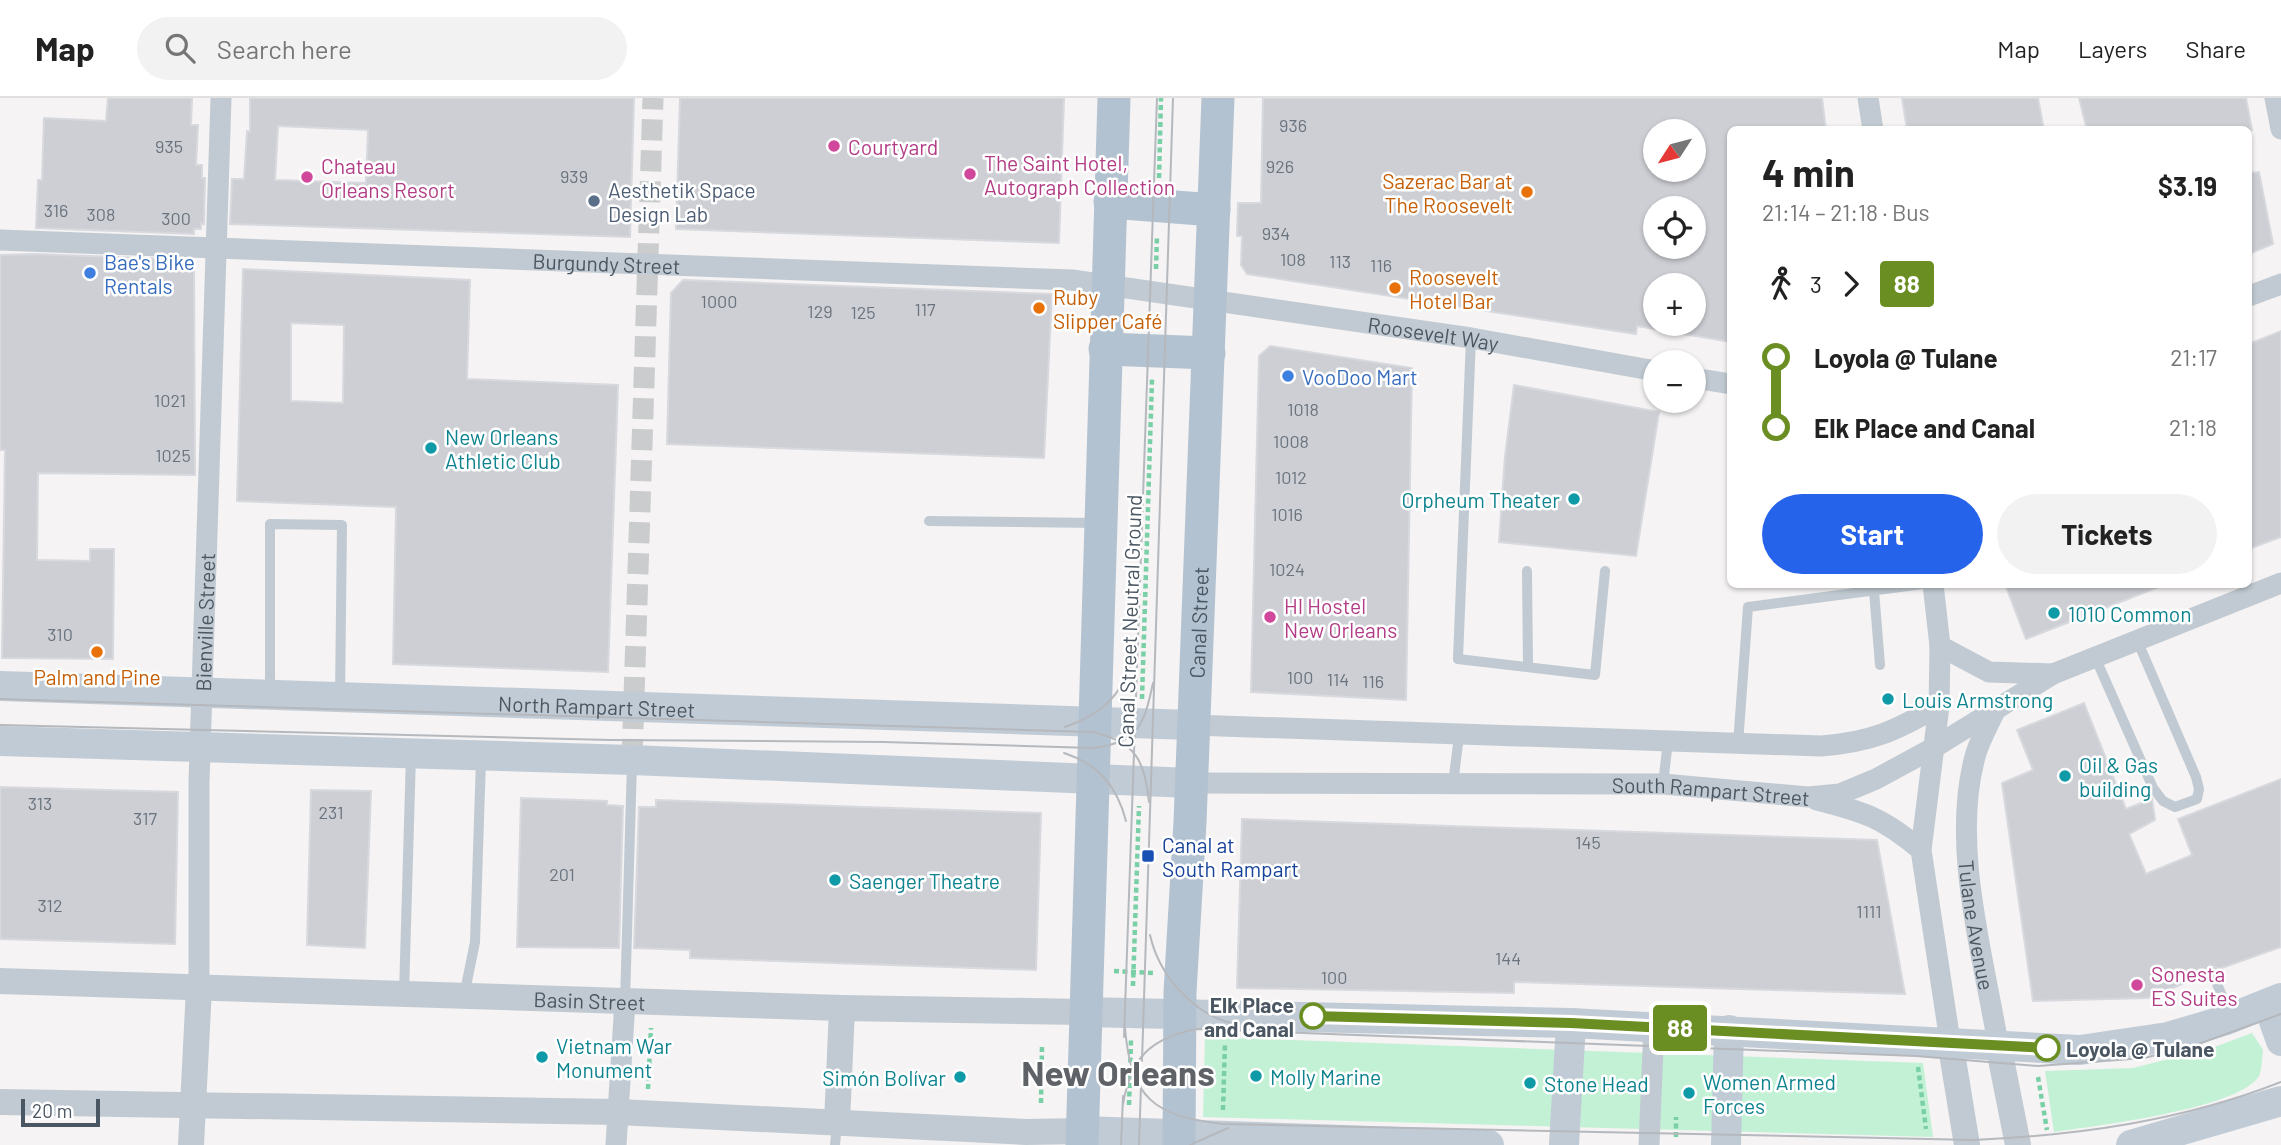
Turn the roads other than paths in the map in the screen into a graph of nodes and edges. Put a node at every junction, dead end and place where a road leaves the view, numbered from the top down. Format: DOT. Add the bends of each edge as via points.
graph roads {
  1 [pos="221,98"];
  2 [pos="1114,98"];
  3 [pos="1218,98"];
  4 [pos="1868,98"];
  5 [pos="2275,98"];
  6 [pos="1872,126"];
  7 [pos="2281,129"];
  8 [pos="1110,202"];
  9 [pos="1214,210"];
  10 [pos="0,240"];
  11 [pos="216,248"];
  12 [pos="2281,284"];
  13 [pos="1107,285"];
  14 [pos="2252,295"];
  15 [pos="1211,301"];
  16 [pos="1471,338"];
  17 [pos="1105,349"];
  18 [pos="1209,353"];
  19 [pos="1643,369"];
  20 [pos="1706,379"];
  21 [pos="1727,383"];
  22 [pos="929,521"];
  23 [pos="1100,524"];
  24 [pos="1527,571"];
  25 [pos="1605,571"];
  26 [pos="2281,583"];
  27 [pos="1895,588"];
  28 [pos="1933,588"];
  29 [pos="1874,591"];
  30 [pos="2137,640"];
  31 [pos="1940,646"];
  32 [pos="2095,657"];
  33 [pos="1880,665"];
  34 [pos="1528,666"];
  35 [pos="2053,674"];
  36 [pos="0,686"];
  37 [pos="202,693"];
  38 [pos="270,695"];
  39 [pos="340,698"];
  40 [pos="1940,706"];
  41 [pos="1996,709"];
  42 [pos="1094,722"];
  43 [pos="1192,725"];
  44 [pos="1459,736"];
  45 [pos="0,741"];
  46 [pos="1668,741"];
  47 [pos="1738,744"];
  48 [pos="1935,747"];
  49 [pos="200,749"];
  50 [pos="411,754"];
  51 [pos="481,756"];
  52 [pos="632,760"];
  53 [pos="1092,781"];
  54 [pos="1191,783"];
  55 [pos="1452,784"];
  56 [pos="1663,784"];
  57 [pos="1808,797"];
  58 [pos="1921,850"];
  59 [pos="2212,972"];
  60 [pos="0,981"];
  61 [pos="199,988"];
  62 [pos="404,994"];
  63 [pos="464,996"];
  64 [pos="625,1001"];
  65 [pos="2274,1001"];
  66 [pos="842,1008"];
  67 [pos="1084,1012"];
  68 [pos="1180,1012"];
  69 [pos="2231,1018"];
  70 [pos="1571,1023"];
  71 [pos="1654,1026"];
  72 [pos="1729,1030"];
  73 [pos="1950,1041"];
  74 [pos="2281,1041"];
  75 [pos="1998,1044"];
  76 [pos="2281,1101"];
  77 [pos="0,1102"];
  78 [pos="192,1107"];
  79 [pos="618,1112"];
  80 [pos="836,1134"];
  81 [pos="1082,1138"];
  82 [pos="1179,1139"];
  83 [pos="191,1145"];
  84 [pos="617,1145"];
  85 [pos="1489,1145"];
  86 [pos="1564,1145"];
  87 [pos="1649,1145"];
  88 [pos="1726,1145"];
  89 [pos="1966,1145"];
  90 [pos="2018,1145"];
  91 [pos="2137,1145"];
  1 -- 11 [label="street, Bienville Street"];
  2 -- 8 [label="main road"];
  3 -- 9 [label="main road, Canal Street"];
  4 -- 6 [label="street"];
  5 -- 7 [label="street"];
  8 -- 9 [label="main road"];
  8 -- 13 [label="main road"];
  9 -- 15 [label="main road, Canal Street"];
  10 -- 11 [label="street, Burgundy Street"];
  11 -- 13 [label="street, Burgundy Street" via="1072,280"];
  11 -- 37 [label="street, Bienville Street"];
  12 -- 14 [label="street"];
  13 -- 15 [label="street, Burgundy Street"];
  13 -- 17 [label="main road"];
  15 -- 16 [label="street, Roosevelt Way"];
  15 -- 18 [label="main road, Canal Street"];
  16 -- 19 [label="street, Roosevelt Way"];
  16 -- 34 [label="lane" via="1458,659"];
  17 -- 18 [label="main road"];
  17 -- 23 [label="main road"];
  18 -- 43 [label="main road, Canal Street"];
  20 -- 21 [label="street"];
  22 -- 23 [label="lane"];
  23 -- 42 [label="main road"];
  24 -- 34 [label="lane"];
  25 -- 34 [label="lane" via="1595,674"];
  26 -- 30 [label="street, South Rampart Street"];
  27 -- 29 [label="lane"];
  28 -- 31 [label="street"];
  29 -- 33 [label="lane"];
  29 -- 47 [label="lane" via="1748,607"];
  30 -- 32 [label="street, South Rampart Street"];
  30 -- 32 [label="lane" via="2196,777 2197,799 2175,807 2153,788"];
  31 -- 35 [label="street" via="1989,672"];
  31 -- 40 [label="street"];
  32 -- 35 [label="street, South Rampart Street"];
  35 -- 41 [label="street, South Rampart Street"];
  36 -- 37 [label="main road, North Rampart Street"];
  37 -- 38 [label="main road, North Rampart Street"];
  37 -- 49 [label="street, Bienville Street"];
  38 -- 39 [label="main road, North Rampart Street"];
  38 -- 39 [label="lane" via="270,524 342,525"];
  39 -- 42 [label="main road, North Rampart Street"];
  40 -- 47 [label="street" via="1861,743"];
  40 -- 48 [label="street"];
  41 -- 48 [label="street, South Rampart Street"];
  41 -- 75 [label="street, Tulane Avenue" via="1974,761 1964,842"];
  42 -- 43 [label="main road, North Rampart Street"];
  42 -- 53 [label="main road"];
  43 -- 44 [label="street"];
  43 -- 54 [label="main road, Canal Street"];
  44 -- 46 [label="street"];
  44 -- 55 [label="lane"];
  45 -- 49 [label="main road"];
  46 -- 47 [label="street"];
  46 -- 56 [label="lane"];
  48 -- 57 [label="street, South Rampart Street" via="1840,794"];
  48 -- 58 [label="street"];
  49 -- 50 [label="main road"];
  49 -- 61 [label="street, Bienville Street"];
  50 -- 51 [label="main road"];
  50 -- 62 [label="lane"];
  51 -- 52 [label="main road"];
  51 -- 63 [label="lane" via="475,942"];
  52 -- 53 [label="main road"];
  52 -- 64 [label="lane"];
  53 -- 54 [label="main road, South Rampart Street"];
  53 -- 67 [label="main road"];
  54 -- 55 [label="street, South Rampart Street"];
  54 -- 68 [label="main road, Canal Street"];
  55 -- 56 [label="street, South Rampart Street"];
  56 -- 57 [label="street, South Rampart Street"];
  57 -- 58 [label="street" via="1890,824"];
  58 -- 73 [label="street"];
  59 -- 69 [label="lane"];
  60 -- 61 [label="street, Basin Street"];
  61 -- 62 [label="street, Basin Street"];
  61 -- 78 [label="street, Bienville Street"];
  62 -- 63 [label="street, Basin Street"];
  63 -- 64 [label="street, Basin Street"];
  64 -- 66 [label="street, Basin Street"];
  64 -- 79 [label="street"];
  65 -- 69 [label="main road, Basin Street"];
  65 -- 74 [label="main road"];
  66 -- 67 [label="street, Basin Street"];
  66 -- 80 [label="street"];
  67 -- 68 [label="main road, Basin Street"];
  67 -- 81 [label="main road"];
  68 -- 70 [label="main road, Basin Street"];
  68 -- 82 [label="main road, Canal Street"];
  69 -- 75 [label="main road, Basin Street" via="2120,1046 2080,1050"];
  70 -- 71 [label="main road, Basin Street"];
  70 -- 86 [label="main road"];
  71 -- 72 [label="main road, Basin Street"];
  71 -- 87 [label="street"];
  72 -- 73 [label="main road, Basin Street"];
  72 -- 88 [label="main road"];
  73 -- 75 [label="main road, Basin Street"];
  73 -- 89 [label="street"];
  75 -- 90 [label="street, Tulane Avenue"];
  76 -- 91 [label="main road"];
  77 -- 78 [label="street"];
  78 -- 79 [label="street"];
  78 -- 83 [label="street, Bienville Street"];
  79 -- 80 [label="street"];
  79 -- 84 [label="street"];
  80 -- 81 [label="street" via="1026,1132"];
  81 -- 82 [label="main road" via="1128,1130"];
  82 -- 85 [label="main road"];
}
